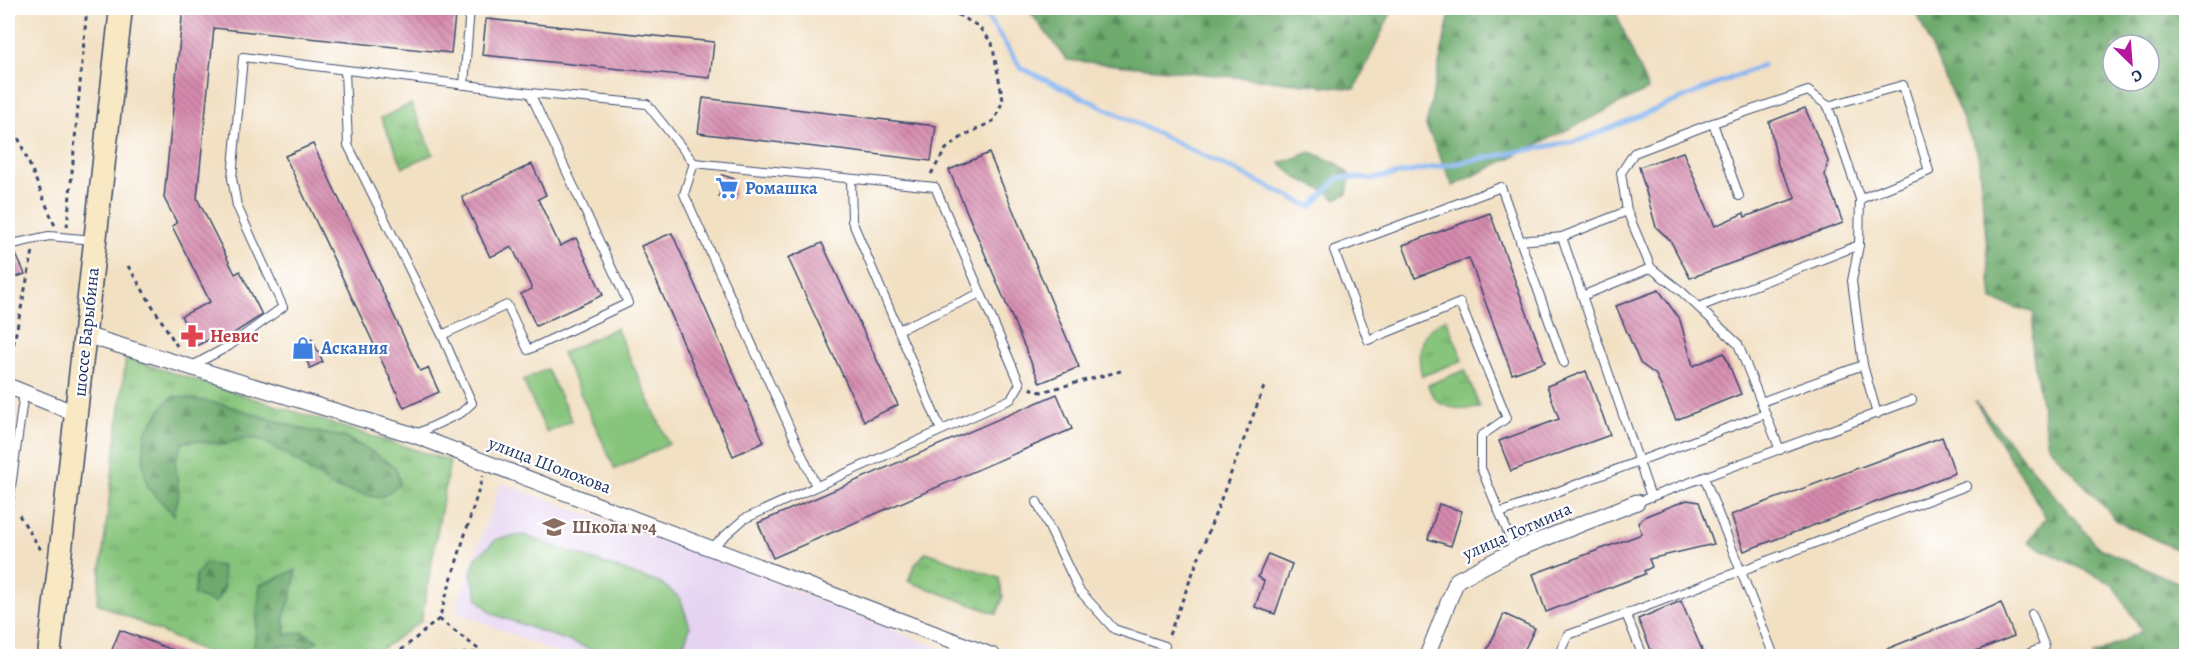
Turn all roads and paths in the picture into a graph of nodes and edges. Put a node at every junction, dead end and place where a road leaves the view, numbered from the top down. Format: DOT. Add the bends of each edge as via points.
graph roads {
  1 [pos="87,8"];
  2 [pos="121,8"];
  3 [pos="470,8"];
  4 [pos="946,8"];
  5 [pos="345,70"];
  6 [pos="464,85"];
  7 [pos="530,93"];
  8 [pos="1828,106"];
  9 [pos="8,113"];
  10 [pos="1713,123"];
  11 [pos="694,164"];
  12 [pos="852,179"];
  13 [pos="924,186"];
  14 [pos="1739,196"];
  15 [pos="1860,199"];
  16 [pos="1628,211"];
  17 [pos="66,235"];
  18 [pos="1562,237"];
  19 [pos="36,238"];
  20 [pos="95,240"];
  21 [pos="1520,241"];
  22 [pos="8,245"];
  23 [pos="1859,245"];
  24 [pos="128,266"];
  25 [pos="1651,268"];
  26 [pos="981,292"];
  27 [pos="1582,296"];
  28 [pos="1699,308"];
  29 [pos="898,330"];
  30 [pos="85,335"];
  31 [pos="442,335"];
  32 [pos="1564,363"];
  33 [pos="1863,365"];
  34 [pos="190,367"];
  35 [pos="8,371"];
  36 [pos="1121,371"];
  37 [pos="1020,384"];
  38 [pos="8,386"];
  39 [pos="1264,387"];
  40 [pos="24,392"];
  41 [pos="1912,400"];
  42 [pos="1761,402"];
  43 [pos="77,414"];
  44 [pos="1765,414"];
  45 [pos="1877,414"];
  46 [pos="940,430"];
  47 [pos="414,435"];
  48 [pos="1780,450"];
  49 [pos="1639,461"];
  50 [pos="483,474"];
  51 [pos="1704,477"];
  52 [pos="816,486"];
  53 [pos="1966,486"];
  54 [pos="1644,499"];
  55 [pos="1037,502"];
  56 [pos="9,505"];
  57 [pos="1500,513"];
  58 [pos="710,548"];
  59 [pos="1515,550"];
  60 [pos="44,555"];
  61 [pos="1739,572"];
  62 [pos="1626,614"];
  63 [pos="2032,614"];
  64 [pos="439,619"];
  65 [pos="1165,646"];
  66 [pos="482,652"];
  67 [pos="49,657"];
  68 [pos="394,657"];
  69 [pos="435,657"];
  70 [pos="484,657"];
  71 [pos="993,657"];
  72 [pos="1427,657"];
  73 [pos="1558,657"];
  74 [pos="1643,657"];
  75 [pos="1774,657"];
  76 [pos="2022,657"];
  1 -- 17 [label="path"];
  2 -- 20 [label="main road, шоссе Барыбина"];
  3 -- 6 [label="lane"];
  4 -- 13 [label="path" via="978,26 992,43 1003,100 995,120 962,136 946,149"];
  5 -- 6 [label="lane"];
  5 -- 31 [label="lane" via="348,145"];
  5 -- 34 [label="lane" via="243,57 232,178 237,206 284,307 229,346"];
  6 -- 7 [label="lane"];
  7 -- 11 [label="lane" via="647,104"];
  7 -- 31 [label="lane" via="628,303 528,350 507,305"];
  8 -- 10 [label="lane" via="1808,91"];
  8 -- 15 [label="lane"];
  8 -- 15 [label="lane" via="1903,85 1929,171"];
  9 -- 17 [label="path" via="57,232"];
  10 -- 14 [label="lane"];
  10 -- 16 [label="lane" via="1634,153 1621,173"];
  11 -- 12 [label="lane"];
  11 -- 52 [label="lane" via="684,194"];
  12 -- 13 [label="lane"];
  12 -- 29 [label="lane" via="852,221"];
  13 -- 26 [label="lane" via="935,187"];
  15 -- 23 [label="lane"];
  16 -- 18 [label="lane"];
  16 -- 25 [label="lane"];
  17 -- 19 [label="lane"];
  17 -- 20 [label="lane"];
  18 -- 21 [label="lane"];
  18 -- 27 [label="lane"];
  19 -- 22 [label="lane"];
  19 -- 35 [label="path"];
  20 -- 30 [label="main road, шоссе Барыбина"];
  21 -- 32 [label="lane"];
  21 -- 57 [label="lane" via="1501,187 1334,250 1368,340 1460,303 1507,418 1481,436 1481,468"];
  23 -- 28 [label="lane"];
  23 -- 33 [label="lane" via="1852,281"];
  24 -- 34 [label="path"];
  25 -- 27 [label="lane"];
  25 -- 28 [label="lane"];
  26 -- 29 [label="lane"];
  26 -- 37 [label="lane"];
  27 -- 49 [label="lane"];
  28 -- 42 [label="lane" via="1738,344"];
  29 -- 46 [label="lane"];
  30 -- 34 [label="street, улица Шолохова"];
  30 -- 43 [label="main road, шоссе Барыбина"];
  31 -- 47 [label="lane" via="472,403"];
  33 -- 42 [label="lane"];
  33 -- 45 [label="lane"];
  34 -- 47 [label="street, улица Шолохова"];
  36 -- 37 [label="path" via="1041,392"];
  37 -- 46 [label="lane" via="1011,399"];
  38 -- 40 [label="street"];
  39 -- 65 [label="path"];
  40 -- 43 [label="street"];
  40 -- 56 [label="lane"];
  41 -- 45 [label="lane"];
  42 -- 44 [label="lane"];
  43 -- 67 [label="main road, шоссе Барыбина"];
  44 -- 48 [label="lane"];
  44 -- 49 [label="lane"];
  45 -- 48 [label="lane"];
  46 -- 52 [label="lane"];
  47 -- 58 [label="street, улица Шолохова"];
  48 -- 51 [label="lane"];
  49 -- 54 [label="lane"];
  49 -- 57 [label="lane"];
  50 -- 64 [label="path"];
  51 -- 54 [label="lane"];
  51 -- 61 [label="lane"];
  52 -- 58 [label="lane" via="744,519"];
  53 -- 61 [label="lane"];
  54 -- 59 [label="street, улица Тотмина"];
  55 -- 65 [label="lane" via="1079,590 1114,629"];
  56 -- 60 [label="path"];
  57 -- 59 [label="lane"];
  58 -- 71 [label="street, улица Шолохова"];
  59 -- 72 [label="street, улица Тотмина" via="1456,580"];
  61 -- 62 [label="lane"];
  61 -- 75 [label="lane"];
  62 -- 73 [label="lane" via="1568,635"];
  62 -- 74 [label="lane"];
  63 -- 76 [label="lane" via="2045,647"];
  64 -- 66 [label="path"];
  64 -- 68 [label="path"];
  66 -- 69 [label="path"];
  66 -- 70 [label="path"];
}
